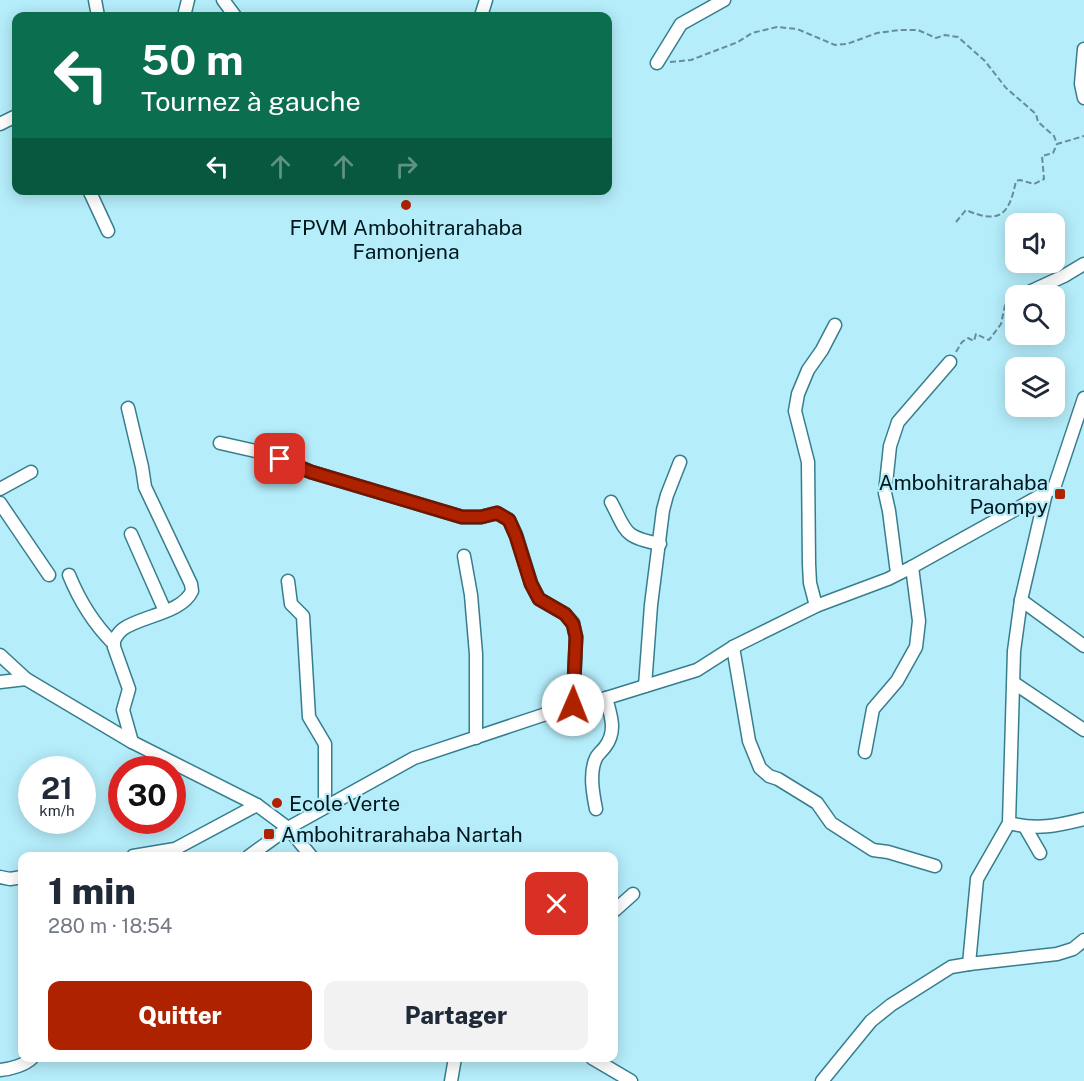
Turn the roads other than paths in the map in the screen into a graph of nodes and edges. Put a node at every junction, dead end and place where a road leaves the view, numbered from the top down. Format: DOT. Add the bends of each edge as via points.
graph roads {
  1 [pos="724,0"];
  2 [pos="1084,50"];
  3 [pos="657,63"];
  4 [pos="1084,99"];
  5 [pos="91,195"];
  6 [pos="108,231"];
  7 [pos="1084,264"];
  8 [pos="1044,285"];
  9 [pos="835,325"];
  10 [pos="950,362"];
  11 [pos="1084,398"];
  12 [pos="128,408"];
  13 [pos="220,443"];
  14 [pos="680,462"];
  15 [pos="31,472"];
  16 [pos="0,489"];
  17 [pos="1046,493"];
  18 [pos="611,502"];
  19 [pos="0,503"];
  20 [pos="131,534"];
  21 [pos="660,544"];
  22 [pos="464,556"];
  23 [pos="912,567"];
  24 [pos="897,573"];
  25 [pos="50,575"];
  26 [pos="69,575"];
  27 [pos="288,581"];
  28 [pos="1021,600"];
  29 [pos="816,606"];
  30 [pos="165,611"];
  31 [pos="113,644"];
  32 [pos="1084,646"];
  33 [pos="733,647"];
  34 [pos="0,655"];
  35 [pos="26,679"];
  36 [pos="0,682"];
  37 [pos="1014,683"];
  38 [pos="645,686"];
  39 [pos="606,698"];
  40 [pos="573,705"];
  41 [pos="1084,730"];
  42 [pos="476,738"];
  43 [pos="132,742"];
  44 [pos="865,752"];
  45 [pos="257,805"];
  46 [pos="325,806"];
  47 [pos="596,809"];
  48 [pos="1084,819"];
  49 [pos="1009,823"];
  50 [pos="1025,827"];
  51 [pos="288,828"];
  52 [pos="157,852"];
  53 [pos="255,852"];
  54 [pos="308,852"];
  55 [pos="1040,853"];
  56 [pos="935,866"];
  57 [pos="0,877"];
  58 [pos="18,878"];
  59 [pos="633,894"];
  60 [pos="618,907"];
  61 [pos="1084,940"];
  62 [pos="969,964"];
  63 [pos="28,1062"];
  64 [pos="454,1062"];
  65 [pos="599,1062"];
  66 [pos="0,1070"];
  67 [pos="451,1081"];
  68 [pos="631,1081"];
  69 [pos="822,1081"];
  1 -- 3 [label="street" via="681,24"];
  2 -- 4 [label="street"];
  5 -- 6 [label="street"];
  7 -- 8 [label="street"];
  9 -- 29 [label="street" via="807,370 795,411 807,462 810,583"];
  10 -- 24 [label="street" via="898,422 890,446 885,493"];
  11 -- 17 [label="street" via="1054,488"];
  12 -- 30 [label="street" via="145,487 192,587 191,595"];
  13 -- 40 [label="street" via="264,453 311,472 462,517 497,513 509,520 539,599 565,614 573,624"];
  14 -- 21 [label="street" via="667,495"];
  15 -- 16 [label="street"];
  17 -- 23 [label="street"];
  17 -- 28 [label="street"];
  18 -- 21 [label="street" via="627,534"];
  19 -- 25 [label="street"];
  20 -- 30 [label="street"];
  21 -- 38 [label="street"];
  22 -- 42 [label="street" via="476,654"];
  23 -- 24 [label="street"];
  23 -- 44 [label="street" via="919,621 916,647 897,681 873,709"];
  24 -- 29 [label="street"];
  26 -- 31 [label="street" via="96,626"];
  27 -- 46 [label="street" via="291,604 303,616 309,717 325,744"];
  28 -- 32 [label="street"];
  28 -- 37 [label="street"];
  29 -- 33 [label="street"];
  30 -- 31 [label="street" via="122,630"];
  31 -- 43 [label="street" via="129,689 123,710"];
  33 -- 38 [label="street" via="697,670"];
  33 -- 56 [label="street" via="749,741 760,768 817,803 831,823 873,850"];
  34 -- 35 [label="street"];
  35 -- 36 [label="street"];
  35 -- 43 [label="street"];
  37 -- 41 [label="street"];
  37 -- 49 [label="street"];
  38 -- 39 [label="street"];
  39 -- 40 [label="street"];
  39 -- 47 [label="street" via="613,733 594,763"];
  40 -- 42 [label="street"];
  42 -- 46 [label="street" via="414,758"];
  43 -- 45 [label="street"];
  45 -- 51 [label="street"];
  45 -- 52 [label="street" via="175,849"];
  46 -- 51 [label="street"];
  48 -- 50 [label="street" via="1051,828"];
  49 -- 50 [label="street"];
  49 -- 62 [label="street" via="977,879"];
  50 -- 55 [label="street"];
  51 -- 53 [label="street"];
  51 -- 54 [label="street"];
  57 -- 58 [label="street"];
  59 -- 60 [label="street"];
  61 -- 62 [label="street" via="1074,949 1057,954"];
  62 -- 69 [label="street" via="951,967 891,1005 871,1021"];
  63 -- 66 [label="street"];
  64 -- 67 [label="street"];
  65 -- 68 [label="street"];
}
